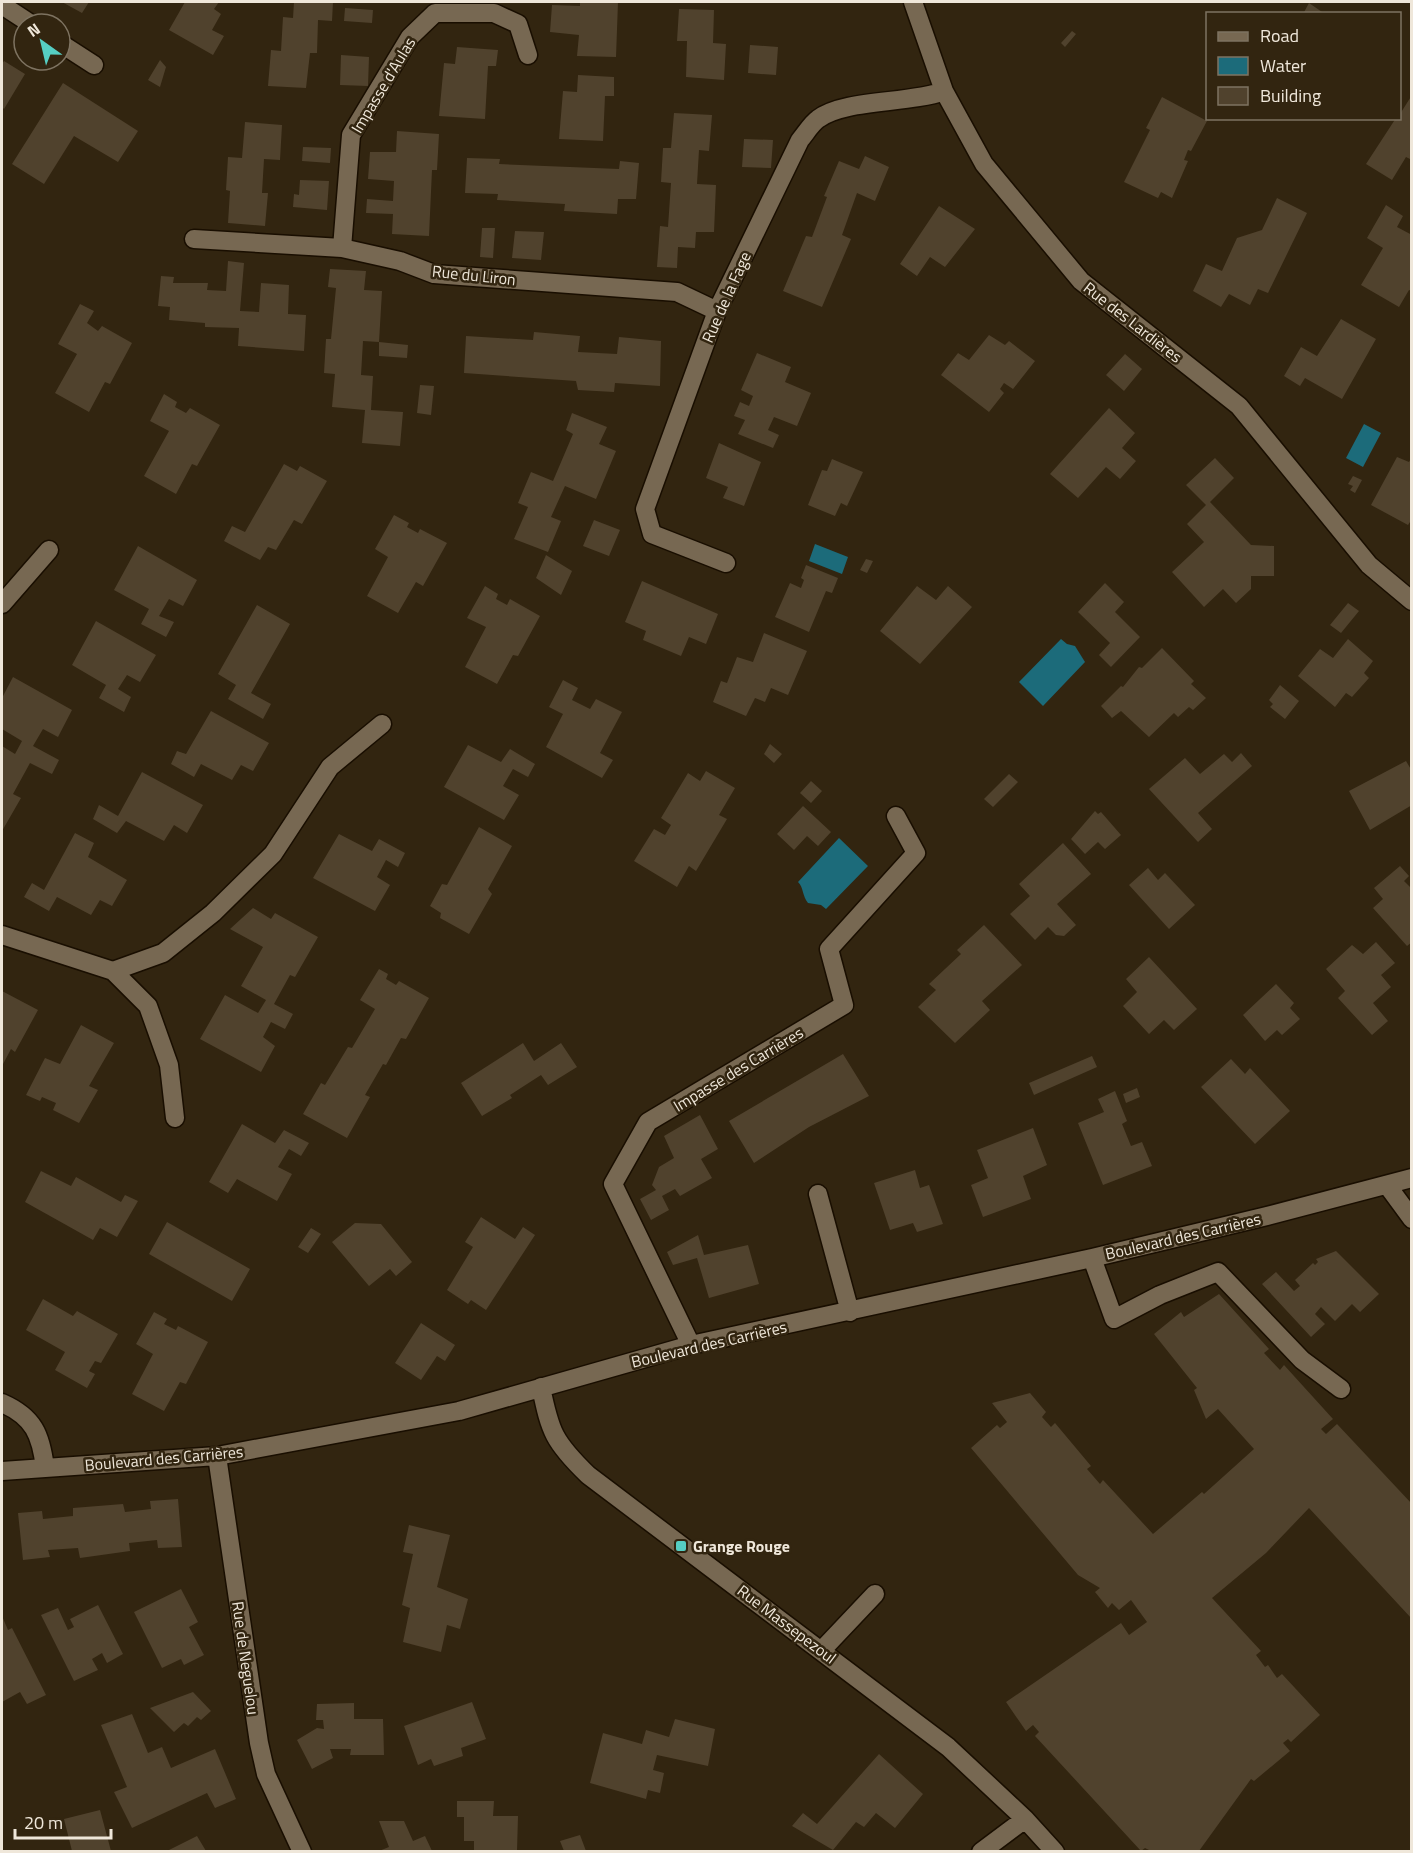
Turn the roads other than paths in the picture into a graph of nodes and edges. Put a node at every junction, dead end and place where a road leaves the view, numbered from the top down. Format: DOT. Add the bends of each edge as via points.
graph roads {
  1 [pos="913,2"];
  2 [pos="72,51"];
  3 [pos="528,55"];
  4 [pos="94,65"];
  5 [pos="944,91"];
  6 [pos="194,239"];
  7 [pos="342,248"];
  8 [pos="717,311"];
  9 [pos="49,550"];
  10 [pos="726,563"];
  11 [pos="1412,602"];
  12 [pos="2,604"];
  13 [pos="382,724"];
  14 [pos="896,816"];
  15 [pos="2,935"];
  16 [pos="113,971"];
  17 [pos="176,1118"];
  18 [pos="1412,1178"];
  19 [pos="1387,1185"];
  20 [pos="818,1194"];
  21 [pos="1412,1219"];
  22 [pos="1092,1258"];
  23 [pos="850,1312"];
  24 [pos="691,1345"];
  25 [pos="541,1387"];
  26 [pos="1341,1389"];
  27 [pos="2,1403"];
  28 [pos="217,1456"];
  29 [pos="45,1468"];
  30 [pos="2,1471"];
  31 [pos="875,1594"];
  32 [pos="822,1650"];
  33 [pos="1025,1819"];
  34 [pos="302,1851"];
  35 [pos="981,1851"];
  36 [pos="1055,1851"];
  1 -- 5 [label="street, Rue des Lardières"];
  2 -- 4 [label="street"];
  3 -- 7 [label="street, Impasse d'Aulas" via="518,24 494,13 435,13 410,36 351,135"];
  5 -- 8 [label="street, Rue de la Fage" via="924,98 836,109 818,119 800,140"];
  5 -- 11 [label="street, Rue des Lardières" via="984,164 1081,281 1239,406 1369,565"];
  6 -- 7 [label="street, Rue du Liron"];
  7 -- 8 [label="street, Rue du Liron" via="400,261 434,274 677,292"];
  8 -- 10 [label="street, Rue de la Fage" via="645,509 652,534"];
  9 -- 12 [label="street"];
  13 -- 16 [label="street" via="330,767 273,854 213,913 163,953"];
  14 -- 24 [label="street, Impasse des Carrières" via="916,853 829,949 844,1005 648,1122 613,1184"];
  15 -- 16 [label="street"];
  16 -- 17 [label="street" via="148,1006 169,1065"];
  18 -- 19 [label="street, Boulevard des Carrières"];
  19 -- 21 [label="street"];
  19 -- 22 [label="street, Boulevard des Carrières"];
  20 -- 23 [label="street"];
  22 -- 23 [label="street, Boulevard des Carrières"];
  22 -- 26 [label="street" via="1114,1319 1218,1272 1302,1360"];
  23 -- 24 [label="street, Boulevard des Carrières"];
  24 -- 25 [label="street, Boulevard des Carrières"];
  25 -- 28 [label="street, Boulevard des Carrières" via="459,1411"];
  25 -- 32 [label="street, Rue Massepezoul" via="550,1430 588,1475"];
  27 -- 29 [label="street" via="20,1411 32,1425 42,1445"];
  28 -- 29 [label="street, Boulevard des Carrières"];
  28 -- 34 [label="street, Rue de Neguelou" via="259,1743 266,1774"];
  29 -- 30 [label="street, Boulevard des Carrières"];
  31 -- 32 [label="street"];
  32 -- 33 [label="street, Rue Massepezoul" via="948,1747"];
  33 -- 35 [label="street"];
  33 -- 36 [label="street, Rue Massepezoul"];
}
